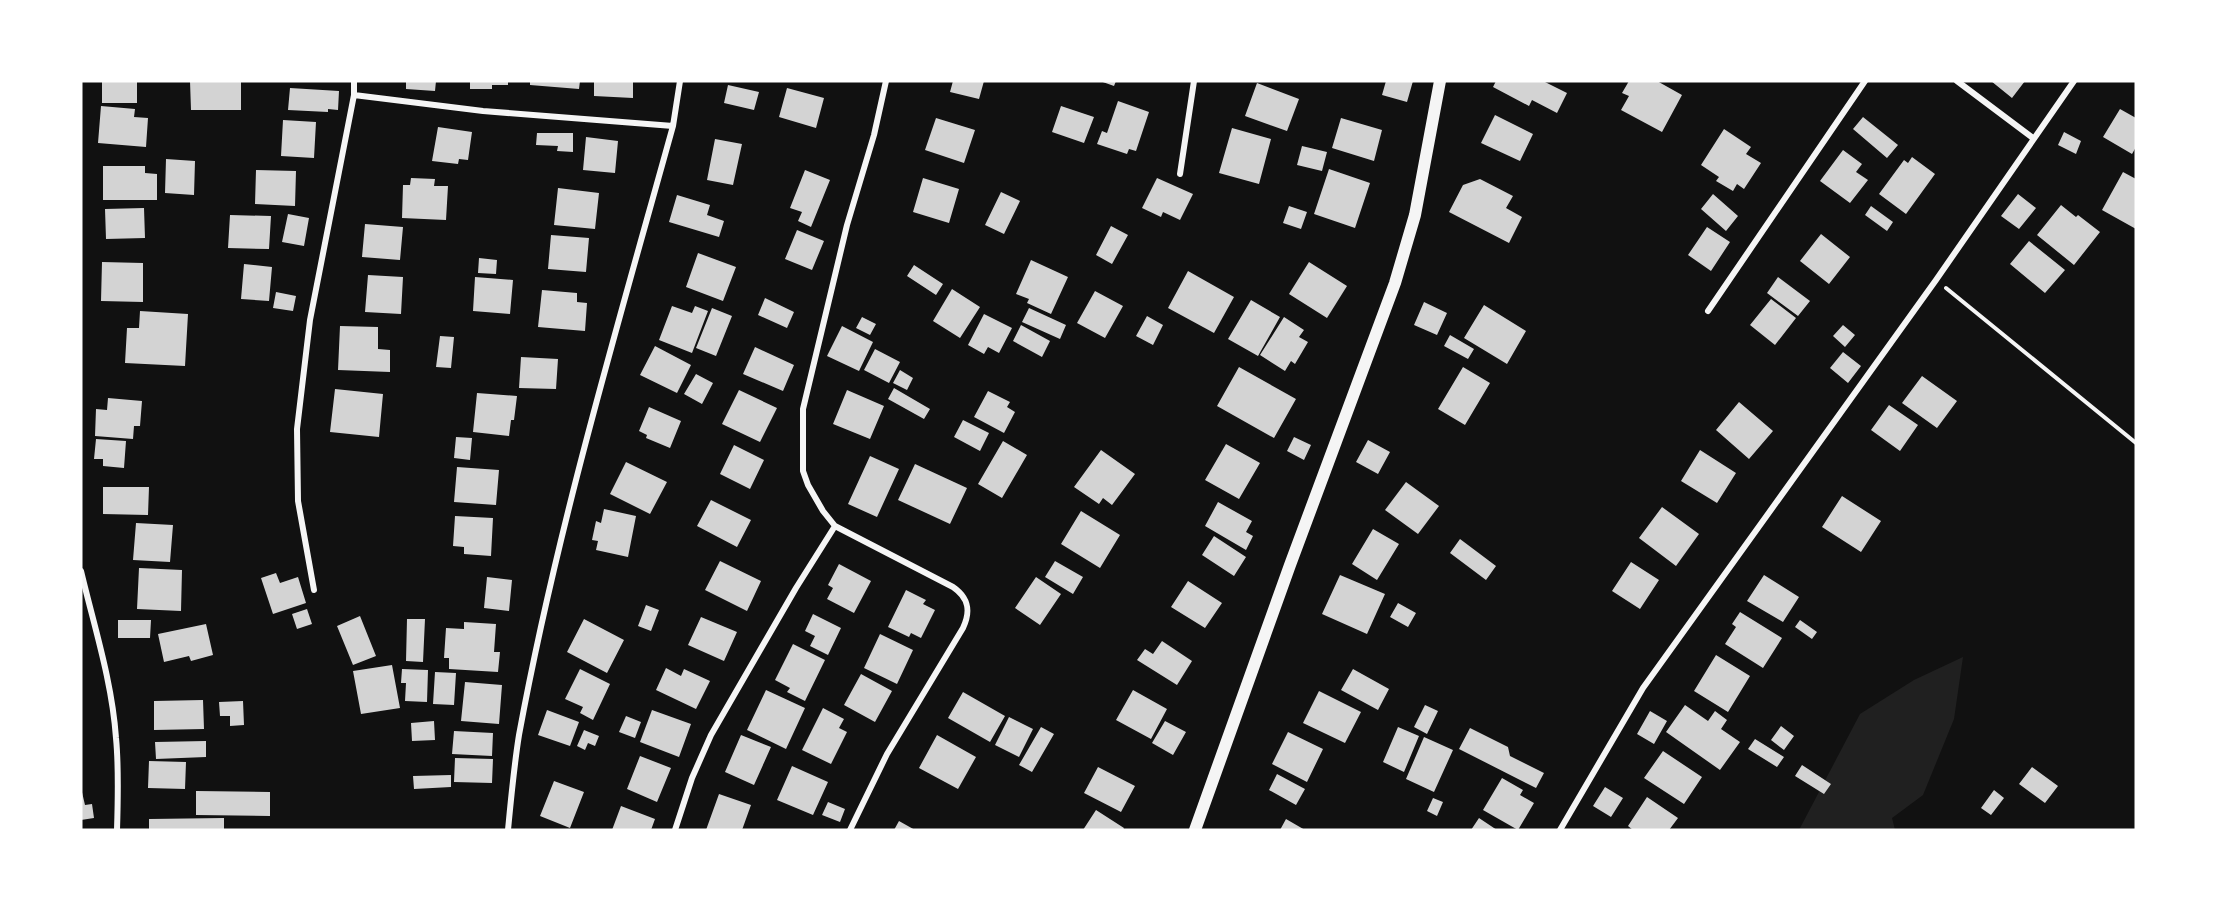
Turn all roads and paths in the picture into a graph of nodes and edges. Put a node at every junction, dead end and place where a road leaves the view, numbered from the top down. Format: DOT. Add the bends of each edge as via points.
graph roads {
  1 [pos="354,81"];
  2 [pos="680,81"];
  3 [pos="886,81"];
  4 [pos="1194,81"];
  5 [pos="1440,81"];
  6 [pos="1865,81"];
  7 [pos="1957,81"];
  8 [pos="2074,81"];
  9 [pos="354,95"];
  10 [pos="673,126"];
  11 [pos="2033,138"];
  12 [pos="1180,174"];
  13 [pos="1936,280"];
  14 [pos="1708,311"];
  15 [pos="2136,443"];
  16 [pos="835,526"];
  17 [pos="81,571"];
  18 [pos="314,590"];
  19 [pos="117,830"];
  20 [pos="507,830"];
  21 [pos="675,830"];
  22 [pos="850,830"];
  23 [pos="1195,830"];
  24 [pos="1560,830"];
  1 -- 9 [label="street"];
  2 -- 10 [label="street"];
  3 -- 16 [label="street" via="803,409 804,471 808,485"];
  4 -- 12 [label="street"];
  5 -- 23 [label="main road" via="1415,215 1395,283"];
  6 -- 14 [label="street"];
  7 -- 11 [label="street"];
  8 -- 11 [label="street"];
  9 -- 10 [label="street" via="483,111"];
  9 -- 18 [label="street" via="310,320 297,429 298,501"];
  10 -- 20 [label="street" via="585,439 557,557 519,737"];
  11 -- 13 [label="street"];
  13 -- 15 [label="path"];
  13 -- 24 [label="street" via="1643,688"];
  16 -- 21 [label="street" via="711,735"];
  16 -- 22 [label="street" via="953,587 964,597 968,608 963,628 887,754"];
  17 -- 19 [label="street" via="109,686 116,736"];
}
